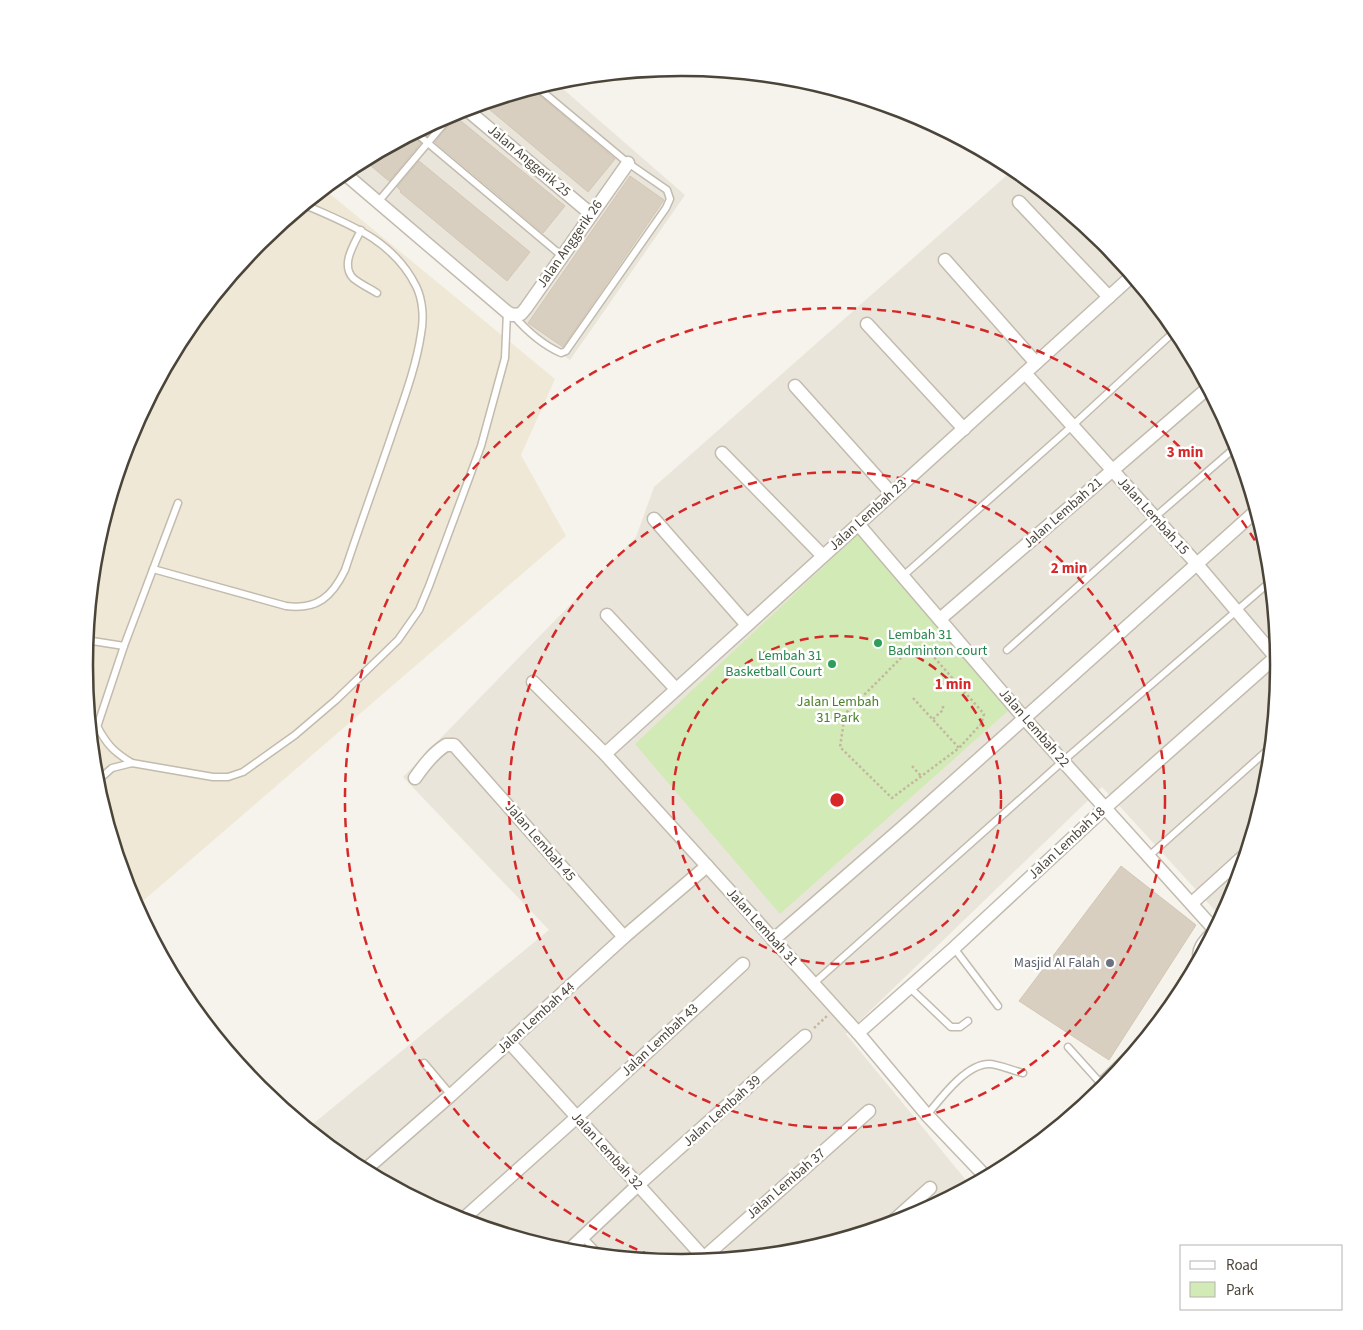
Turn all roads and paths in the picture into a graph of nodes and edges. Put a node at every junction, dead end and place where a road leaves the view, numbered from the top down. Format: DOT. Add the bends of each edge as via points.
graph roads {
  1 [pos="543,93"];
  2 [pos="473,115"];
  3 [pos="440,128"];
  4 [pos="421,137"];
  5 [pos="429,142"];
  6 [pos="628,163"];
  7 [pos="350,178"];
  8 [pos="378,202"];
  9 [pos="1019,202"];
  10 [pos="311,208"];
  11 [pos="591,214"];
  12 [pos="362,230"];
  13 [pos="562,256"];
  14 [pos="945,260"];
  15 [pos="1127,281"];
  16 [pos="377,293"];
  17 [pos="1109,297"];
  18 [pos="510,313"];
  19 [pos="867,324"];
  20 [pos="1170,336"];
  21 [pos="1036,363"];
  22 [pos="1025,374"];
  23 [pos="795,386"];
  24 [pos="1203,392"];
  25 [pos="1072,426"];
  26 [pos="964,429"];
  27 [pos="1230,452"];
  28 [pos="722,453"];
  29 [pos="1112,470"];
  30 [pos="892,494"];
  31 [pos="178,503"];
  32 [pos="1251,516"];
  33 [pos="1155,517"];
  34 [pos="654,519"];
  35 [pos="858,524"];
  36 [pos="823,556"];
  37 [pos="1196,563"];
  38 [pos="154,569"];
  39 [pos="903,576"];
  40 [pos="1265,587"];
  41 [pos="1237,611"];
  42 [pos="607,615"];
  43 [pos="940,619"];
  44 [pos="748,625"];
  45 [pos="94,641"];
  46 [pos="124,646"];
  47 [pos="1270,649"];
  48 [pos="1008,650"];
  49 [pos="1270,664"];
  50 [pos="534,682"];
  51 [pos="676,689"];
  52 [pos="913,698"];
  53 [pos="943,704"];
  54 [pos="1024,718"];
  55 [pos="932,719"];
  56 [pos="97,726"];
  57 [pos="959,748"];
  58 [pos="605,754"];
  59 [pos="1263,754"];
  60 [pos="1063,761"];
  61 [pos="132,763"];
  62 [pos="912,766"];
  63 [pos="103,776"];
  64 [pos="921,776"];
  65 [pos="415,778"];
  66 [pos="1106,808"];
  67 [pos="1149,856"];
  68 [pos="1235,864"];
  69 [pos="706,866"];
  70 [pos="1192,903"];
  71 [pos="1210,924"];
  72 [pos="624,937"];
  73 [pos="773,940"];
  74 [pos="954,948"];
  75 [pos="742,964"];
  76 [pos="813,984"];
  77 [pos="909,987"];
  78 [pos="998,1006"];
  79 [pos="835,1008"];
  80 [pos="968,1021"];
  81 [pos="858,1033"];
  82 [pos="805,1036"];
  83 [pos="509,1042"];
  84 [pos="1068,1047"];
  85 [pos="424,1063"];
  86 [pos="1024,1073"];
  87 [pos="1099,1080"];
  88 [pos="451,1095"];
  89 [pos="869,1111"];
  90 [pos="927,1114"];
  91 [pos="577,1117"];
  92 [pos="371,1165"];
  93 [pos="981,1172"];
  94 [pos="638,1185"];
  95 [pos="930,1188"];
  96 [pos="906,1209"];
  97 [pos="469,1214"];
  98 [pos="583,1237"];
  99 [pos="576,1244"];
  100 [pos="591,1246"];
  101 [pos="698,1253"];
  102 [pos="710,1253"];
  1 -- 6 [label="lane"];
  2 -- 11 [label="street, Jalan Anggerik 25"];
  3 -- 5 [label="lane"];
  4 -- 5 [label="lane"];
  5 -- 8 [label="lane"];
  5 -- 13 [label="lane"];
  6 -- 11 [label="street, Jalan Anggerik 26"];
  6 -- 18 [label="lane" via="667,190 670,199 566,351 553,350"];
  7 -- 8 [label="street"];
  8 -- 18 [label="street"];
  9 -- 17 [label="street"];
  10 -- 12 [label="lane"];
  11 -- 13 [label="street, Jalan Anggerik 26"];
  12 -- 16 [label="lane" via="350,254 348,268 354,278"];
  12 -- 38 [label="lane" via="398,258 417,286 422,302 422,320 418,348 400,410 338,583 321,602 299,608"];
  13 -- 18 [label="street, Jalan Anggerik 26" via="521,314"];
  14 -- 21 [label="street"];
  15 -- 17 [label="street, Jalan Lembah 23"];
  17 -- 21 [label="street, Jalan Lembah 23"];
  18 -- 61 [label="lane" via="505,358 483,439 429,586 398,640 295,735 243,772 213,777"];
  19 -- 26 [label="street"];
  20 -- 25 [label="lane"];
  21 -- 22 [label="street, Jalan Lembah 23"];
  22 -- 25 [label="street, Jalan Lembah 15"];
  22 -- 26 [label="street, Jalan Lembah 23"];
  23 -- 30 [label="street"];
  24 -- 29 [label="street, Jalan Lembah 21"];
  25 -- 29 [label="street, Jalan Lembah 15"];
  25 -- 39 [label="lane"];
  26 -- 30 [label="street, Jalan Lembah 23"];
  27 -- 33 [label="lane"];
  28 -- 36 [label="street"];
  29 -- 33 [label="street, Jalan Lembah 15"];
  29 -- 43 [label="street, Jalan Lembah 21"];
  30 -- 35 [label="street, Jalan Lembah 23"];
  31 -- 38 [label="lane"];
  32 -- 37 [label="street"];
  33 -- 37 [label="street, Jalan Lembah 15"];
  33 -- 48 [label="lane"];
  34 -- 44 [label="street"];
  35 -- 36 [label="street, Jalan Lembah 23"];
  35 -- 39 [label="street, Jalan Lembah 22"];
  36 -- 44 [label="street, Jalan Lembah 23"];
  37 -- 41 [label="street, Jalan Lembah 15"];
  37 -- 54 [label="street"];
  38 -- 46 [label="lane"];
  39 -- 43 [label="street, Jalan Lembah 22"];
  40 -- 41 [label="lane"];
  41 -- 47 [label="street, Jalan Lembah 15"];
  41 -- 60 [label="lane"];
  42 -- 51 [label="street"];
  43 -- 54 [label="street, Jalan Lembah 22"];
  44 -- 51 [label="street, Jalan Lembah 23"];
  45 -- 46 [label="lane"];
  46 -- 56 [label="lane"];
  49 -- 66 [label="street, Jalan Lembah 18"];
  50 -- 58 [label="street, Jalan Lembah 31"];
  51 -- 58 [label="street, Jalan Lembah 23"];
  52 -- 55 [label="path"];
  53 -- 55 [label="path" via="943,710"];
  54 -- 60 [label="street, Jalan Lembah 22"];
  54 -- 73 [label="street"];
  55 -- 57 [label="path"];
  56 -- 61 [label="lane" via="113,751"];
  57 -- 64 [label="path"];
  57 -- 64 [label="path" via="981,724 984,714 925,646 913,646 845,714 840,747 892,798"];
  58 -- 69 [label="street, Jalan Lembah 31"];
  59 -- 67 [label="lane"];
  60 -- 66 [label="street, Jalan Lembah 22"];
  60 -- 76 [label="lane"];
  61 -- 63 [label="lane" via="112,768"];
  62 -- 64 [label="path"];
  65 -- 72 [label="street, Jalan Lembah 45" via="443,747 450,744 457,748"];
  66 -- 67 [label="street, Jalan Lembah 22"];
  66 -- 74 [label="street, Jalan Lembah 18"];
  67 -- 70 [label="street, Jalan Lembah 22"];
  68 -- 70 [label="street"];
  69 -- 72 [label="street, Jalan Lembah 44"];
  69 -- 73 [label="street, Jalan Lembah 31"];
  70 -- 71 [label="street, Jalan Lembah 22"];
  72 -- 83 [label="street, Jalan Lembah 44"];
  73 -- 76 [label="street, Jalan Lembah 31"];
  74 -- 77 [label="street, Jalan Lembah 18"];
  74 -- 78 [label="lane"];
  75 -- 91 [label="street, Jalan Lembah 43"];
  76 -- 79 [label="street, Jalan Lembah 31"];
  77 -- 80 [label="lane" via="951,1027 960,1027"];
  77 -- 81 [label="street, Jalan Lembah 18"];
  79 -- 81 [label="street, Jalan Lembah 31"];
  79 -- 82 [label="path"];
  81 -- 90 [label="street, Jalan Lembah 31"];
  82 -- 94 [label="street, Jalan Lembah 39"];
  83 -- 88 [label="street, Jalan Lembah 44"];
  83 -- 91 [label="street, Jalan Lembah 32"];
  84 -- 87 [label="lane"];
  85 -- 88 [label="lane"];
  86 -- 90 [label="lane" via="989,1064 976,1069 953,1084"];
  88 -- 92 [label="street, Jalan Lembah 44"];
  89 -- 102 [label="street, Jalan Lembah 37"];
  90 -- 93 [label="street, Jalan Lembah 31"];
  91 -- 94 [label="street, Jalan Lembah 32"];
  91 -- 97 [label="street, Jalan Lembah 43"];
  94 -- 98 [label="street, Jalan Lembah 39"];
  94 -- 101 [label="street, Jalan Lembah 32"];
  95 -- 96 [label="street"];
  98 -- 99 [label="street, Jalan Lembah 39"];
  98 -- 100 [label="lane"];
}
